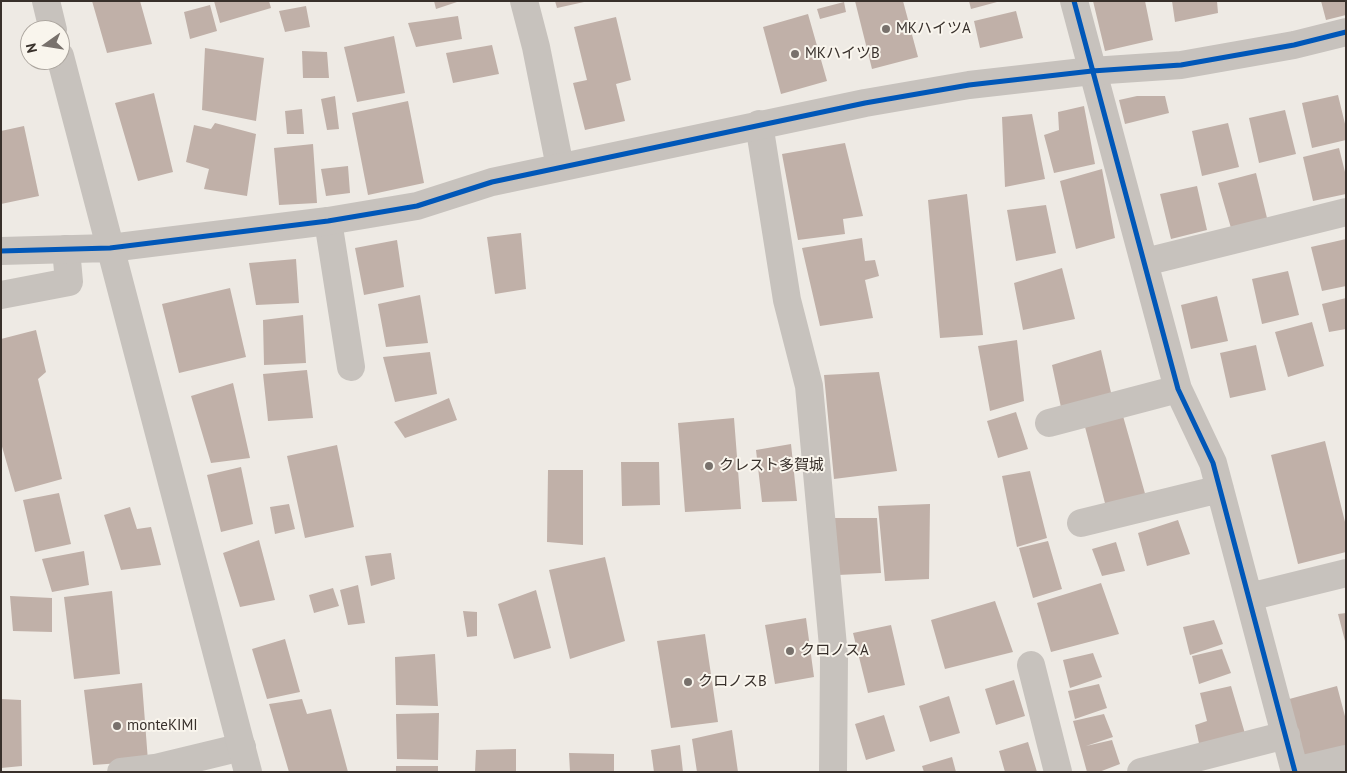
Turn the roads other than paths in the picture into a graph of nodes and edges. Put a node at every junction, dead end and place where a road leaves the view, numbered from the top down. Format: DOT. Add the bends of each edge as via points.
graph roads {
  1 [pos="46,1"];
  2 [pos="524,1"];
  3 [pos="1074,1"];
  4 [pos="51,20"];
  5 [pos="1346,32"];
  6 [pos="64,70"];
  7 [pos="1092,71"];
  8 [pos="759,124"];
  9 [pos="560,167"];
  10 [pos="1346,212"];
  11 [pos="328,222"];
  12 [pos="110,248"];
  13 [pos="66,249"];
  14 [pos="1,251"];
  15 [pos="1145,262"];
  16 [pos="1,295"];
  17 [pos="351,367"];
  18 [pos="1178,389"];
  19 [pos="1050,423"];
  20 [pos="1220,489"];
  21 [pos="1081,523"];
  22 [pos="1346,573"];
  23 [pos="1249,597"];
  24 [pos="1031,665"];
  25 [pos="1286,735"];
  26 [pos="245,759"];
  27 [pos="1346,759"];
  28 [pos="122,772"];
  29 [pos="833,772"];
  30 [pos="1058,772"];
  31 [pos="1141,772"];
  32 [pos="1295,772"];
  1 -- 4 [label="street"];
  2 -- 9 [label="street"];
  3 -- 7 [label="street"];
  5 -- 7 [label="street" via="1294,45 1181,65"];
  6 -- 12 [label="street"];
  7 -- 8 [label="street" via="969,85"];
  7 -- 15 [label="street"];
  8 -- 9 [label="street"];
  8 -- 29 [label="street" via="787,300 808,386 834,657"];
  9 -- 11 [label="street" via="492,182 417,206"];
  10 -- 15 [label="street"];
  11 -- 12 [label="street"];
  11 -- 17 [label="street"];
  12 -- 13 [label="street"];
  12 -- 26 [label="street"];
  13 -- 14 [label="street"];
  13 -- 16 [label="street" via="69,282"];
  15 -- 18 [label="street"];
  18 -- 19 [label="street"];
  18 -- 20 [label="street" via="1213,463"];
  20 -- 21 [label="street"];
  20 -- 23 [label="street"];
  22 -- 23 [label="street"];
  23 -- 25 [label="street"];
  24 -- 30 [label="street"];
  25 -- 31 [label="street"];
  25 -- 32 [label="street"];
  26 -- 28 [label="street"];
  27 -- 32 [label="street"];
}
